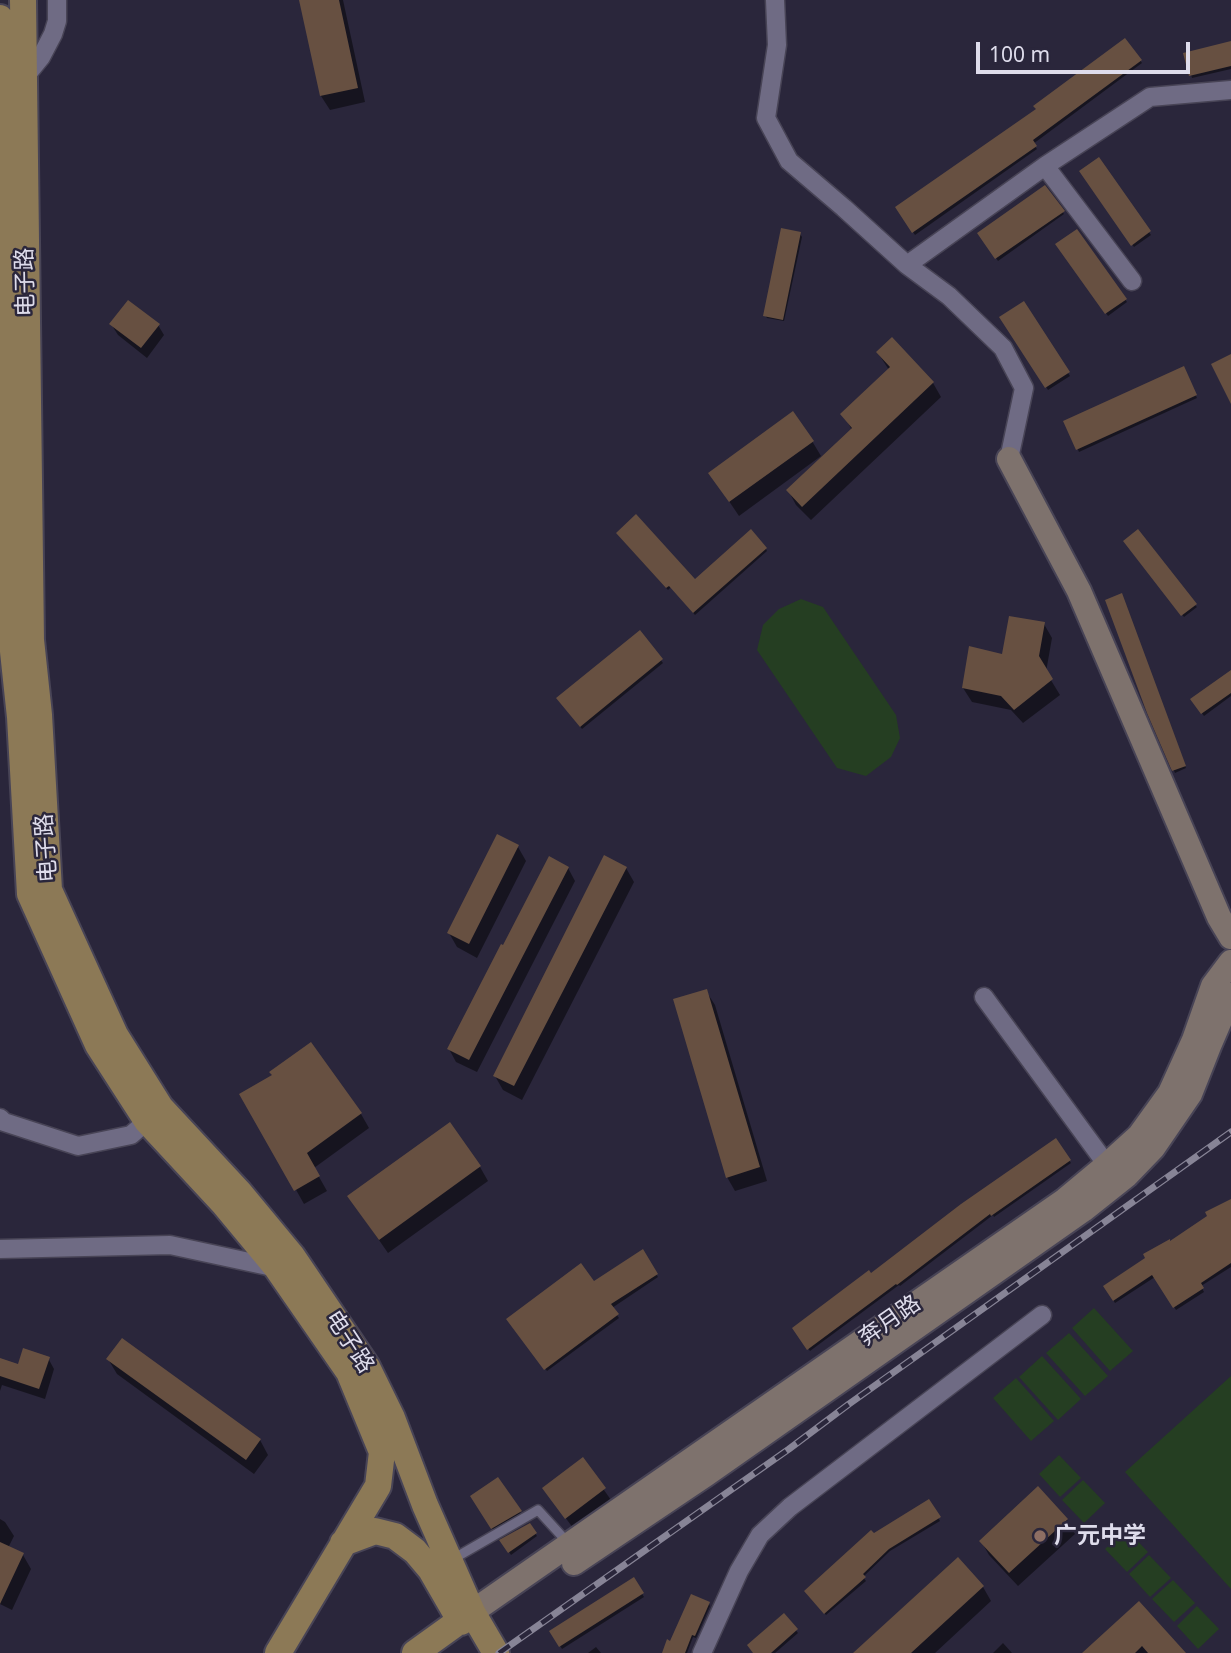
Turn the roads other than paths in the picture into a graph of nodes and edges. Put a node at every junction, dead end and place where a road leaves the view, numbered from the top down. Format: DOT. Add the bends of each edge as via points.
graph roads {
  1 [pos="23,0"];
  2 [pos="57,0"];
  3 [pos="775,0"];
  4 [pos="0,19"];
  5 [pos="24,78"];
  6 [pos="1231,90"];
  7 [pos="1045,166"];
  8 [pos="907,265"];
  9 [pos="1132,281"];
  10 [pos="4,426"];
  11 [pos="1009,459"];
  12 [pos="11,638"];
  13 [pos="1227,926"];
  14 [pos="1231,962"];
  15 [pos="1231,995"];
  16 [pos="984,997"];
  17 [pos="0,1118"];
  18 [pos="147,1121"];
  19 [pos="1107,1165"];
  20 [pos="0,1249"];
  21 [pos="277,1268"];
  22 [pos="1042,1315"];
  23 [pos="343,1543"];
  24 [pos="570,1545"];
  25 [pos="440,1566"];
  26 [pos="471,1620"];
  27 [pos="425,1645"];
  28 [pos="278,1653"];
  29 [pos="481,1653"];
  30 [pos="496,1653"];
  31 [pos="702,1653"];
  1 -- 5 [label="main road, 电子路"];
  2 -- 5 [label="street" via="52,34"];
  3 -- 8 [label="street" via="777,45 766,118 789,161"];
  4 -- 10 [label="main road, 电子路"];
  5 -- 12 [label="main road, 电子路"];
  6 -- 7 [label="street" via="1150,97"];
  7 -- 8 [label="street"];
  7 -- 9 [label="street"];
  8 -- 11 [label="street" via="949,296 1003,348 1024,388"];
  10 -- 12 [label="main road, 电子路"];
  11 -- 13 [label="street" via="1079,591"];
  12 -- 18 [label="main road, 电子路" via="30,894 98,1045"];
  12 -- 25 [label="main road, 电子路" via="39,715 48,890 115,1035 160,1107 292,1256 367,1367 425,1505"];
  14 -- 19 [label="street, 奔月路" via="1213,986 1170,1093 1139,1136"];
  15 -- 26 [label="street" via="1190,1094 1153,1148 1127,1175 740,1451"];
  16 -- 19 [label="street"];
  17 -- 18 [label="street" via="78,1146 131,1135"];
  18 -- 21 [label="main road, 电子路"];
  19 -- 24 [label="street, 奔月路" via="1065,1200"];
  20 -- 21 [label="street" via="170,1245"];
  21 -- 23 [label="main road, 电子路" via="349,1371 382,1452 378,1486"];
  22 -- 31 [label="street" via="790,1507 760,1535"];
  23 -- 25 [label="main road" via="374,1531 395,1536"];
  23 -- 28 [label="main road, 电子路"];
  24 -- 25 [label="lane" via="538,1510"];
  24 -- 26 [label="street, 奔月路"];
  25 -- 26 [label="main road"];
  25 -- 27 [label="main road" via="440,1617"];
  26 -- 27 [label="main road"];
  26 -- 29 [label="main road"];
  26 -- 30 [label="main road"];
}
